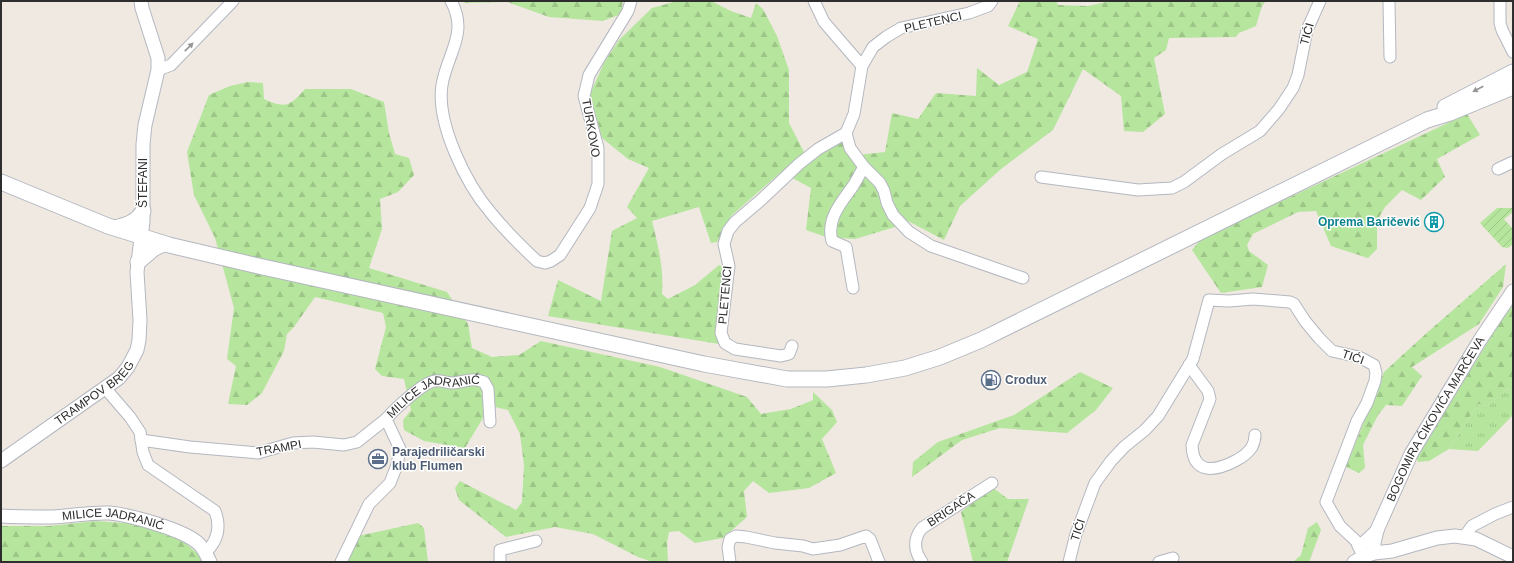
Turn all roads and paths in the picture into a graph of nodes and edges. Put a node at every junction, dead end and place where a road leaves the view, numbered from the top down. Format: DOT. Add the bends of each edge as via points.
graph roads {
  1 [pos="140,1"];
  2 [pos="233,1"];
  3 [pos="451,1"];
  4 [pos="632,1"];
  5 [pos="814,1"];
  6 [pos="992,1"];
  7 [pos="1320,1"];
  8 [pos="1389,1"];
  9 [pos="1500,1"];
  10 [pos="1513,52"];
  11 [pos="1390,57"];
  12 [pos="862,66"];
  13 [pos="158,70"];
  14 [pos="1513,72"];
  15 [pos="1513,87"];
  16 [pos="1427,120"];
  17 [pos="846,133"];
  18 [pos="1513,162"];
  19 [pos="864,167"];
  20 [pos="1498,168"];
  21 [pos="1041,177"];
  22 [pos="1,182"];
  23 [pos="143,211"];
  24 [pos="115,228"];
  25 [pos="141,237"];
  26 [pos="163,244"];
  27 [pos="138,262"];
  28 [pos="1023,278"];
  29 [pos="853,288"];
  30 [pos="1513,291"];
  31 [pos="138,297"];
  32 [pos="792,346"];
  33 [pos="1188,366"];
  34 [pos="105,388"];
  35 [pos="386,419"];
  36 [pos="490,422"];
  37 [pos="1255,435"];
  38 [pos="141,440"];
  39 [pos="1,460"];
  40 [pos="992,483"];
  41 [pos="1513,507"];
  42 [pos="1,516"];
  43 [pos="1464,537"];
  44 [pos="536,541"];
  45 [pos="1362,554"];
  46 [pos="208,557"];
  47 [pos="1513,557"];
  48 [pos="1173,558"];
  49 [pos="341,562"];
  50 [pos="500,562"];
  51 [pos="730,562"];
  52 [pos="879,562"];
  53 [pos="922,562"];
  54 [pos="1068,562"];
  55 [pos="1159,562"];
  1 -- 13 [label="street, ŠTEFANI" via="158,58"];
  13 -- 2 [label="street, one-way" via="171,65"];
  3 -- 4 [label="street, TURKOVO" via="459,20 442,86 442,107 448,133 472,185 490,212 537,261 544,263 560,254 590,208 598,184 598,148 584,96 589,75"];
  5 -- 12 [label="street" via="824,22"];
  6 -- 12 [label="street, PLETENCI" via="988,6 969,13 901,28 874,47"];
  7 -- 21 [label="street, TIĆI" via="1307,30 1298,75 1279,109 1260,131 1222,154 1184,182 1172,188 1138,190"];
  8 -- 11 [label="street"];
  9 -- 10 [label="street" via="1500,23"];
  12 -- 17 [label="street, PLETENCI" via="854,114"];
  13 -- 23 [label="street, ŠTEFANI" via="145,125"];
  14 -- 16 [label="main road, one-way" via="1447,105"];
  15 -- 16 [label="main road" via="1457,111"];
  16 -- 26 [label="main road" via="981,340 905,368 827,379 787,379 704,364"];
  17 -- 19 [label="street" via="850,148"];
  17 -- 32 [label="street, PLETENCI" via="818,149 799,164 735,222 728,231 724,244 729,266 721,333 724,343 735,349 781,356 789,354"];
  18 -- 20 [label="street"];
  19 -- 28 [label="street" via="880,183 893,215 909,232 931,246"];
  19 -- 29 [label="street" via="840,202 829,231 832,241 846,247"];
  22 -- 24 [label="main road"];
  23 -- 24 [label="main road" via="132,223"];
  23 -- 25 [label="street, ŠTEFANI"];
  24 -- 25 [label="main road"];
  25 -- 26 [label="main road"];
  25 -- 27 [label="street, ŠTEFANI"];
  26 -- 27 [label="main road"];
  27 -- 31 [label="street, ŠTEFANI"];
  30 -- 45 [label="street, BOGOMIRA ĆIKOVIĆA MARČEVA" via="1417,443 1374,543"];
  31 -- 34 [label="street, TRAMPOV BREG" via="140,329 137,350 119,378"];
  33 -- 37 [label="street" via="1208,391 1210,399 1192,444 1195,460 1207,469 1224,467 1239,459 1251,448"];
  33 -- 45 [label="street, TIĆI" via="1193,359 1209,300 1239,299 1290,302 1332,351 1359,358 1374,366 1376,381 1356,421 1326,502 1340,526 1356,541"];
  33 -- 54 [label="street, TIĆI" via="1158,416 1111,460 1095,483"];
  34 -- 38 [label="street" via="130,417 140,432"];
  34 -- 39 [label="street, TRAMPOV BREG"];
  35 -- 36 [label="street, MILICE JADRANIĆ" via="428,383 436,380 452,383 476,379 484,382 488,389"];
  35 -- 38 [label="street, TRAMPI" via="357,442 344,445 293,443 258,453"];
  35 -- 49 [label="street, MILICE JADRANIĆ" via="400,449 397,465 390,483 369,504"];
  38 -- 46 [label="street" via="148,465 216,510 218,535"];
  40 -- 53 [label="street, BRIGAČA" via="922,528 915,546 916,555"];
  41 -- 43 [label="street" via="1472,526"];
  42 -- 46 [label="street, MILICE JADRANIĆ" via="54,517 111,513 173,530 191,538 199,543"];
  43 -- 45 [label="street" via="1446,536 1392,551"];
  43 -- 47 [label="street" via="1476,539"];
  44 -- 50 [label="street" via="500,550"];
  48 -- 55 [label="street"];
  51 -- 52 [label="street" via="728,547 730,539 736,536 813,549 840,545 866,536 870,539"];
}
